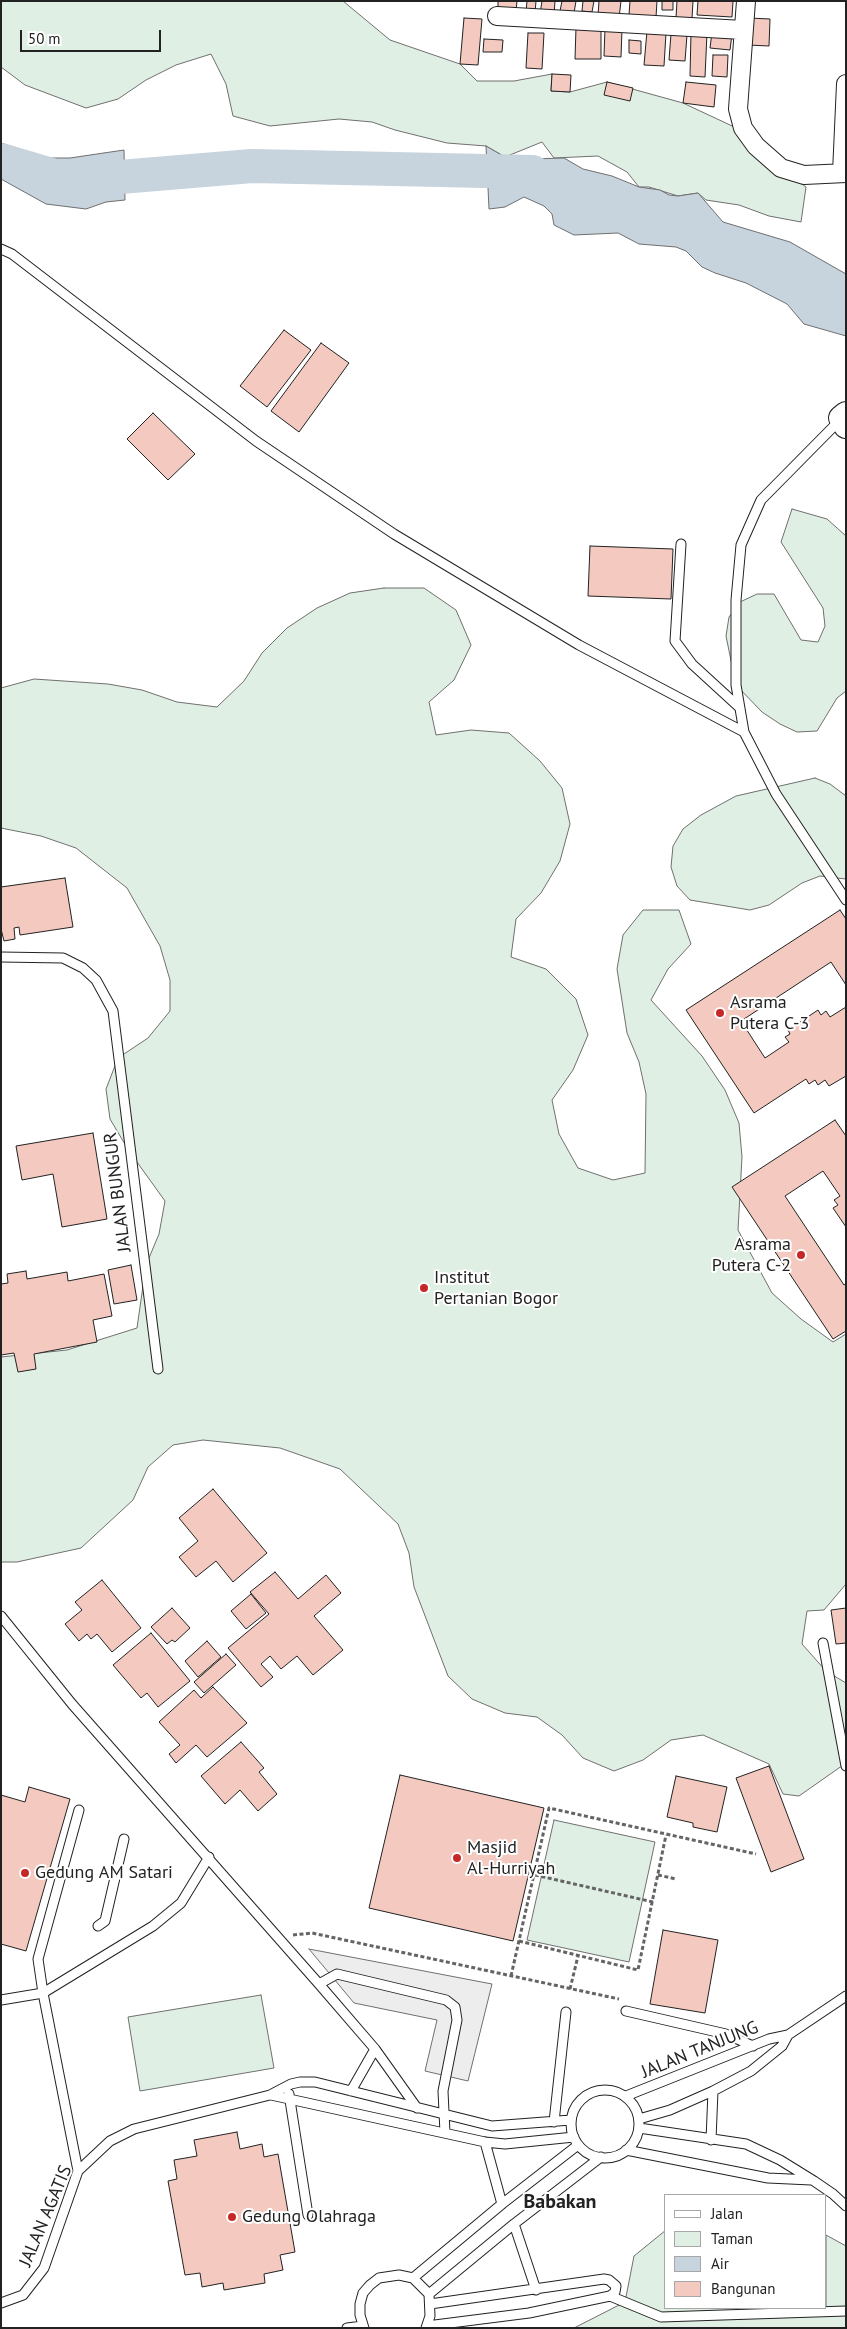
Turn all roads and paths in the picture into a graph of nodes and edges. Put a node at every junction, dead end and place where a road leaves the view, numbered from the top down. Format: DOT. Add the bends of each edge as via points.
graph roads {
  1 [pos="746,1"];
  2 [pos="497,16"];
  3 [pos="743,30"];
  4 [pos="846,84"];
  5 [pos="844,173"];
  6 [pos="1,249"];
  7 [pos="844,420"];
  8 [pos="681,544"];
  9 [pos="740,708"];
  10 [pos="744,732"];
  11 [pos="846,900"];
  12 [pos="1,957"];
  13 [pos="158,1369"];
  14 [pos="1,1616"];
  15 [pos="823,1643"];
  16 [pos="846,1766"];
  17 [pos="79,1810"];
  18 [pos="666,1835"];
  19 [pos="124,1840"];
  20 [pos="756,1854"];
  21 [pos="209,1858"];
  22 [pos="535,1875"];
  23 [pos="658,1875"];
  24 [pos="676,1879"];
  25 [pos="653,1902"];
  26 [pos="98,1926"];
  27 [pos="277,1937"];
  28 [pos="519,1941"];
  29 [pos="578,1956"];
  30 [pos="511,1976"];
  31 [pos="319,1984"];
  32 [pos="570,1988"];
  33 [pos="43,1993"];
  34 [pos="846,1996"];
  35 [pos="1,2000"];
  36 [pos="629,2001"];
  37 [pos="626,2011"];
  38 [pos="566,2012"];
  39 [pos="788,2035"];
  40 [pos="753,2046"];
  41 [pos="375,2049"];
  42 [pos="291,2084"];
  43 [pos="351,2091"];
  44 [pos="713,2091"];
  45 [pos="270,2095"];
  46 [pos="626,2096"];
  47 [pos="288,2098"];
  48 [pos="417,2108"];
  49 [pos="444,2113"];
  50 [pos="571,2120"];
  51 [pos="554,2122"];
  52 [pos="639,2123"];
  53 [pos="445,2134"];
  54 [pos="711,2140"];
  55 [pos="576,2141"];
  56 [pos="485,2142"];
  57 [pos="626,2150"];
  58 [pos="601,2157"];
  59 [pos="78,2171"];
  60 [pos="814,2180"];
  61 [pos="502,2204"];
  62 [pos="846,2206"];
  63 [pos="308,2215"];
  64 [pos="514,2224"];
  65 [pos="413,2278"];
  66 [pos="536,2290"];
  67 [pos="428,2294"];
  68 [pos="610,2296"];
  69 [pos="1,2304"];
  70 [pos="430,2304"];
  71 [pos="846,2311"];
  72 [pos="468,2324"];
  73 [pos="363,2327"];
  74 [pos="426,2327"];
  75 [pos="347,2328"];
  1 -- 3 [label="street"];
  2 -- 3 [label="street"];
  3 -- 5 [label="street" via="738,109 743,128 756,146 781,168 804,176"];
  4 -- 5 [label="street"];
  6 -- 10 [label="lane" via="12,254 256,441 394,534 579,646"];
  7 -- 9 [label="lane" via="761,500 741,545 736,600 736,685"];
  8 -- 9 [label="lane" via="675,641 692,664"];
  9 -- 10 [label="lane"];
  10 -- 11 [label="lane" via="776,794"];
  12 -- 13 [label="lane, JALAN BUNGUR" via="63,958 83,968 96,980 113,1011"];
  14 -- 21 [label="lane" via="72,1704"];
  15 -- 16 [label="lane"];
  17 -- 33 [label="lane" via="40,1947 38,1959"];
  18 -- 20 [label="path"];
  18 -- 22 [label="path" via="549,1808"];
  18 -- 23 [label="path"];
  19 -- 26 [label="lane" via="105,1921"];
  21 -- 27 [label="lane"];
  21 -- 33 [label="lane" via="181,1903 154,1926"];
  22 -- 25 [label="path"];
  22 -- 28 [label="path"];
  23 -- 24 [label="path"];
  23 -- 25 [label="path"];
  25 -- 29 [label="path" via="638,1970"];
  27 -- 30 [label="path" via="312,1933"];
  27 -- 31 [label="lane"];
  28 -- 29 [label="path"];
  28 -- 30 [label="path"];
  29 -- 32 [label="path"];
  30 -- 32 [label="path"];
  31 -- 41 [label="lane"];
  31 -- 49 [label="lane" via="337,1974 446,2000 455,2007 457,2020 443,2091"];
  32 -- 36 [label="path"];
  33 -- 35 [label="lane"];
  33 -- 59 [label="lane"];
  34 -- 39 [label="lane, JALAN TANJUNG"];
  37 -- 40 [label="lane" via="726,2034"];
  38 -- 51 [label="lane"];
  39 -- 40 [label="lane, JALAN TANJUNG"];
  39 -- 44 [label="lane, JALAN TANJUNG" via="782,2046 758,2067"];
  40 -- 46 [label="lane, JALAN TANJUNG"];
  41 -- 43 [label="lane"];
  41 -- 48 [label="lane"];
  42 -- 43 [label="lane" via="315,2082"];
  42 -- 45 [label="lane"];
  42 -- 47 [label="lane"];
  43 -- 48 [label="lane"];
  44 -- 52 [label="lane, JALAN TANJUNG"];
  44 -- 54 [label="lane"];
  45 -- 47 [label="lane"];
  45 -- 59 [label="lane, JALAN AGATIS" via="134,2130 110,2141"];
  46 -- 50 [label="lane" via="609,2090 592,2092 578,2104"];
  46 -- 52 [label="lane" via="636,2110"];
  47 -- 53 [label="lane"];
  47 -- 63 [label="lane"];
  48 -- 49 [label="lane"];
  49 -- 51 [label="lane" via="492,2126"];
  49 -- 53 [label="lane"];
  50 -- 51 [label="lane"];
  50 -- 55 [label="lane"];
  52 -- 54 [label="lane"];
  52 -- 57 [label="lane" via="632,2144"];
  53 -- 56 [label="lane"];
  54 -- 60 [label="lane" via="746,2144"];
  55 -- 56 [label="lane"];
  55 -- 58 [label="lane" via="593,2155"];
  55 -- 61 [label="lane"];
  56 -- 61 [label="lane"];
  57 -- 58 [label="lane"];
  57 -- 60 [label="lane" via="768,2178"];
  58 -- 64 [label="lane"];
  59 -- 69 [label="lane, JALAN AGATIS" via="44,2268 23,2295"];
  60 -- 62 [label="lane"];
  61 -- 65 [label="lane"];
  64 -- 66 [label="lane"];
  64 -- 67 [label="lane"];
  65 -- 67 [label="lane"];
  65 -- 73 [label="lane" via="398,2275 379,2278 370,2284 360,2304"];
  66 -- 68 [label="lane" via="609,2280 616,2286"];
  66 -- 70 [label="lane"];
  67 -- 70 [label="lane"];
  68 -- 71 [label="lane" via="662,2317"];
  68 -- 72 [label="lane"];
  70 -- 74 [label="lane"];
  72 -- 74 [label="lane"];
  73 -- 75 [label="lane"];
}
